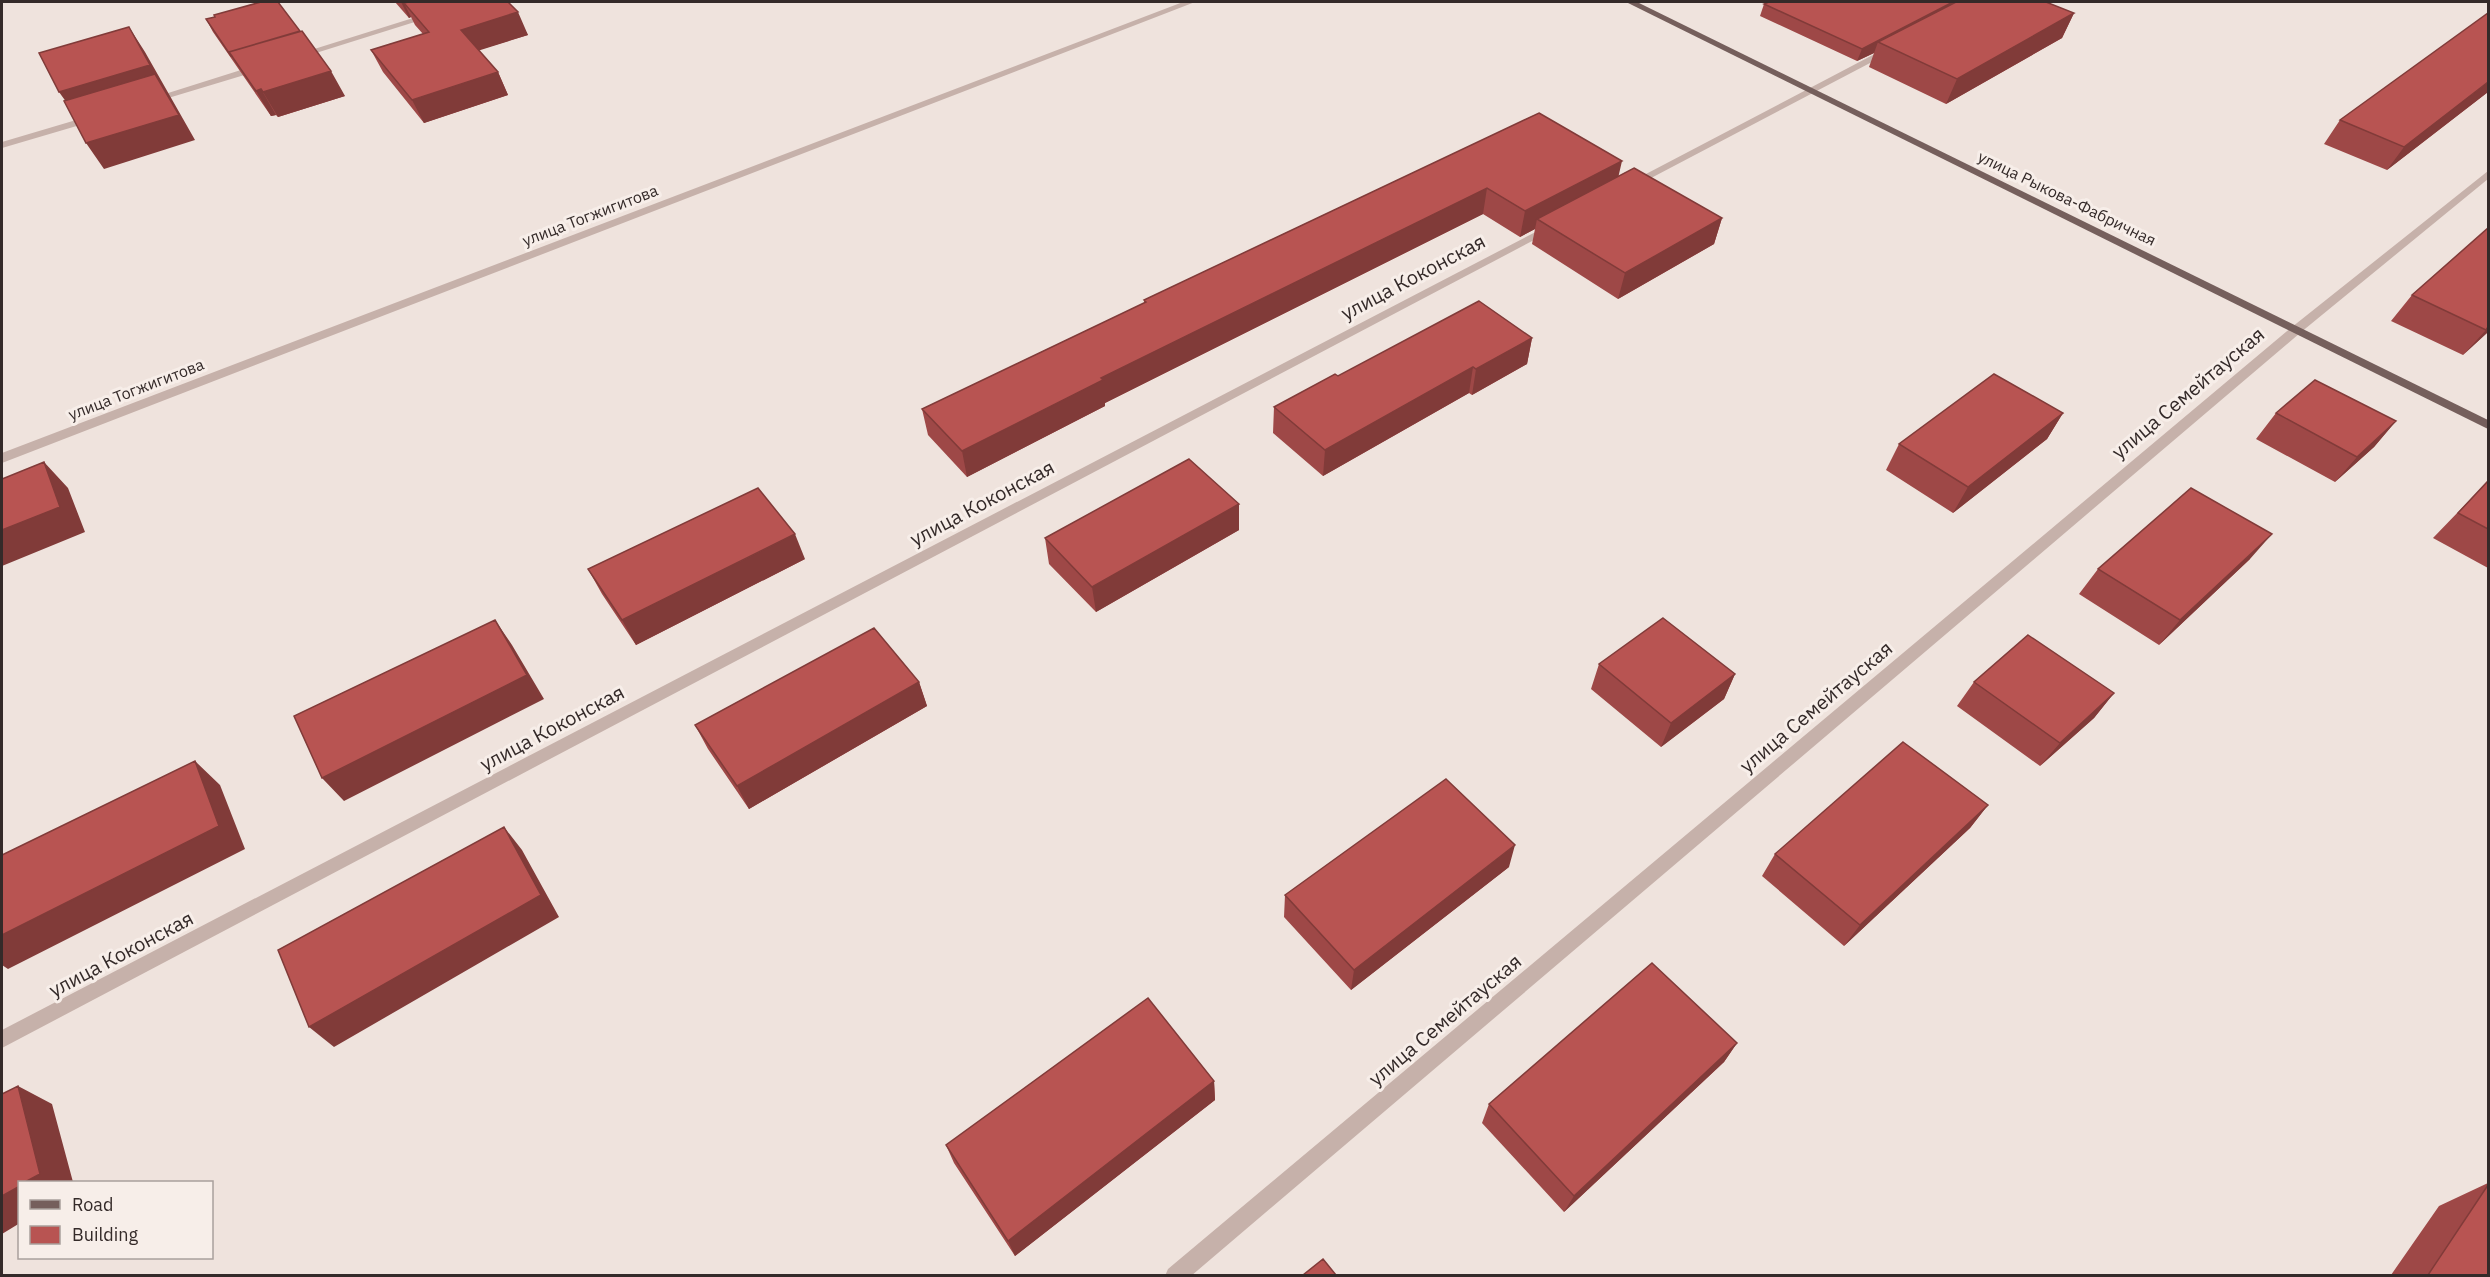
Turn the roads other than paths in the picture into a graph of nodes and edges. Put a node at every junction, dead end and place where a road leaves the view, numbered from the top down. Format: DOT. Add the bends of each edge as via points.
graph roads {
  1 [pos="1190,2"];
  2 [pos="1631,2"];
  3 [pos="444,12"];
  4 [pos="1901,43"];
  5 [pos="285,60"];
  6 [pos="274,63"];
  7 [pos="1811,90"];
  8 [pos="138,104"];
  9 [pos="104,115"];
  10 [pos="2,146"];
  11 [pos="2488,174"];
  12 [pos="1621,190"];
  13 [pos="1568,218"];
  14 [pos="2296,330"];
  15 [pos="2488,425"];
  16 [pos="2,458"];
  17 [pos="2,1039"];
  18 [pos="1175,1275"];
  1 -- 16 [label="street, улица Тогжигитова"];
  2 -- 7 [label="main road, улица Рыкова-Фабричная"];
  3 -- 5 [label="street"];
  4 -- 7 [label="street"];
  6 -- 8 [label="street"];
  7 -- 12 [label="street"];
  7 -- 14 [label="main road, улица Рыкова-Фабричная"];
  9 -- 10 [label="street"];
  11 -- 14 [label="street, улица Семейтауская"];
  13 -- 17 [label="street, улица Коконская"];
  14 -- 15 [label="main road, улица Рыкова-Фабричная"];
  14 -- 18 [label="street, улица Семейтауская"];
}
